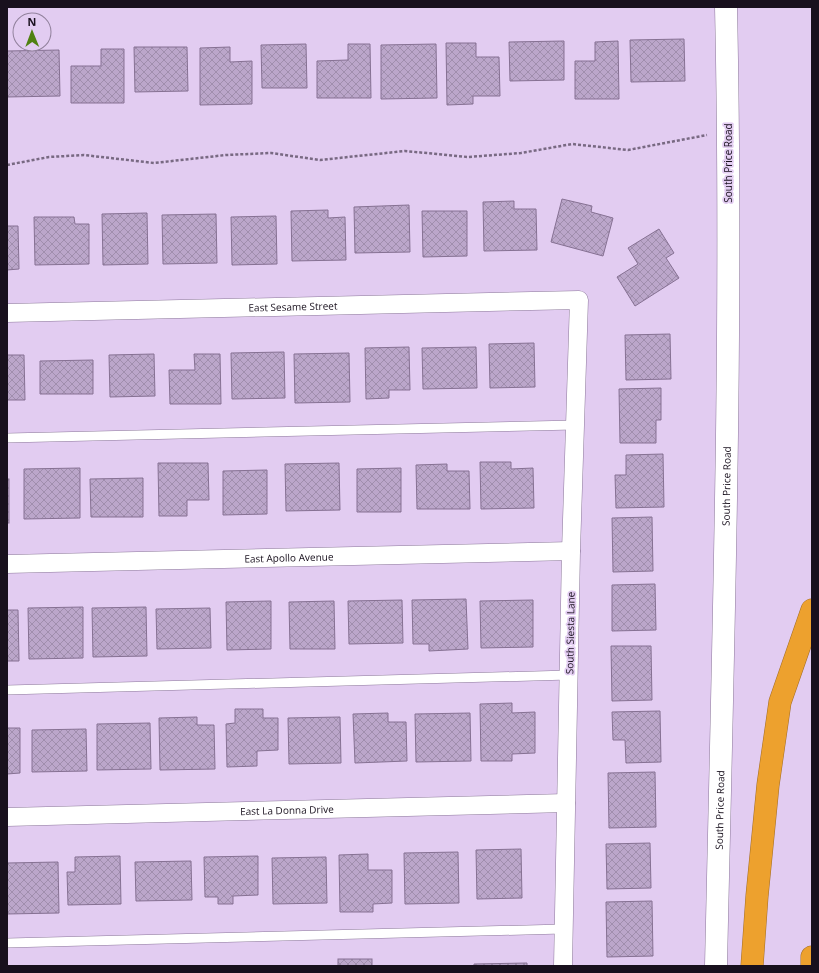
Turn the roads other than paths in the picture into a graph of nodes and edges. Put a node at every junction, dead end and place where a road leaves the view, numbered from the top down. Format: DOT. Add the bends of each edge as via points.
graph roads {
  1 [pos="726,7"];
  2 [pos="579,300"];
  3 [pos="7,313"];
  4 [pos="575,424"];
  5 [pos="7,438"];
  6 [pos="571,551"];
  7 [pos="7,564"];
  8 [pos="812,610"];
  9 [pos="569,675"];
  10 [pos="7,690"];
  11 [pos="566,804"];
  12 [pos="7,817"];
  13 [pos="563,928"];
  14 [pos="7,943"];
  15 [pos="812,957"];
  16 [pos="563,966"];
  17 [pos="716,966"];
  18 [pos="752,966"];
  19 [pos="812,966"];
  1 -- 17 [label="main road, South Price Road" via="729,136 728,326"];
  2 -- 3 [label="street, East Sesame Street"];
  2 -- 4 [label="street, South Siesta Lane"];
  4 -- 5 [label="lane"];
  4 -- 6 [label="street, South Siesta Lane"];
  6 -- 7 [label="street, East Apollo Avenue"];
  6 -- 9 [label="street, South Siesta Lane"];
  8 -- 18 [label="highway" via="780,702 768,785"];
  9 -- 10 [label="lane"];
  9 -- 11 [label="street, South Siesta Lane"];
  11 -- 12 [label="street, East La Donna Drive"];
  11 -- 13 [label="street, South Siesta Lane"];
  13 -- 14 [label="lane"];
  13 -- 16 [label="street, South Siesta Lane"];
  15 -- 19 [label="highway"];
}
